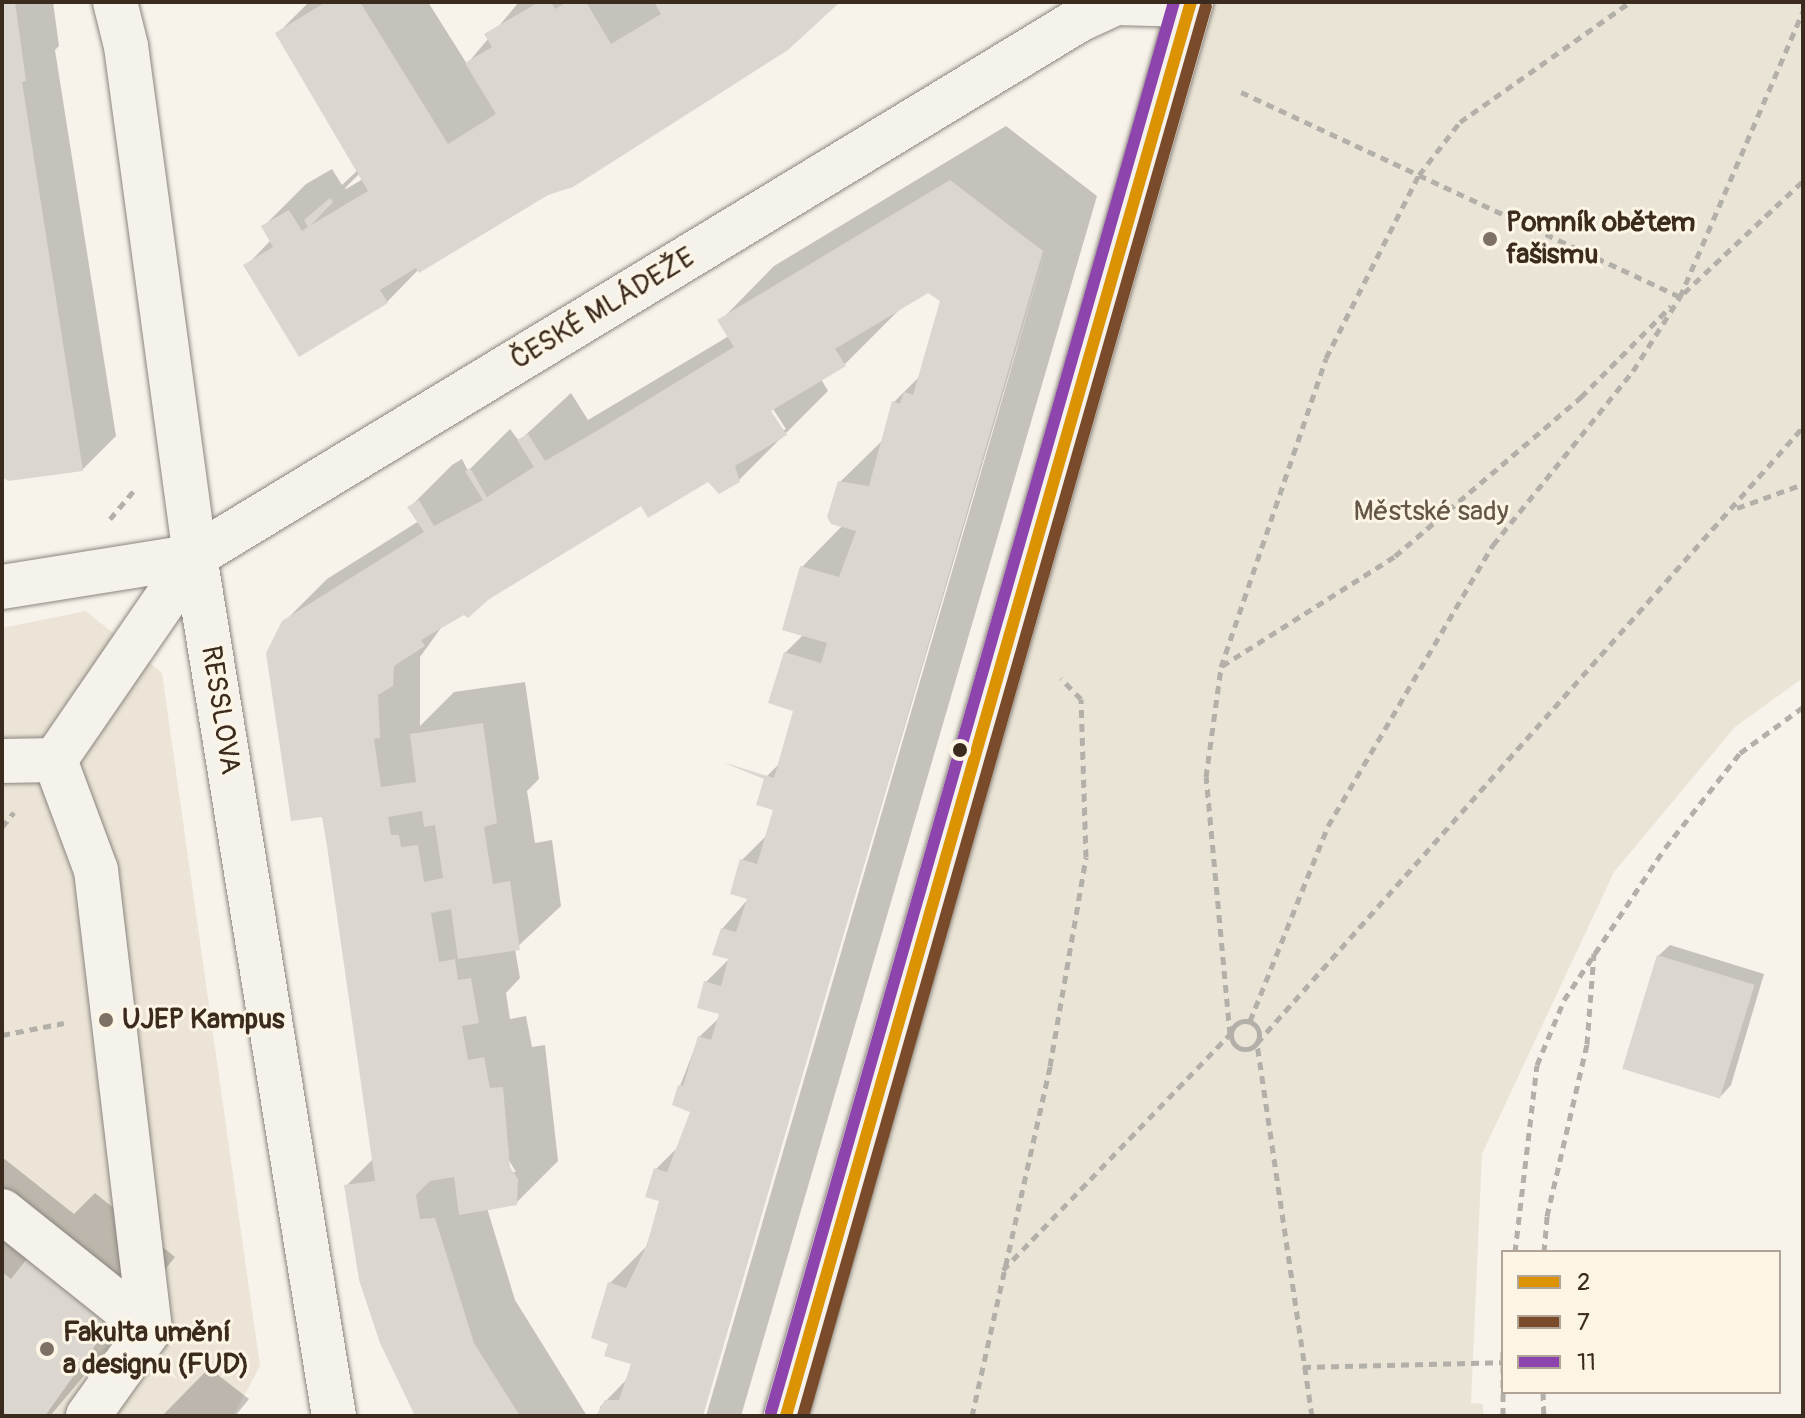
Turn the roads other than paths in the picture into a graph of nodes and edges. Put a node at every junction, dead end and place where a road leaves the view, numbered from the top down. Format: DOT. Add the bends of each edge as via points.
graph roads {
  1 [pos="115,2"];
  2 [pos="1192,3"];
  3 [pos="195,556"];
  4 [pos="2,587"];
  5 [pos="55,760"];
  6 [pos="2,761"];
  7 [pos="2,1211"];
  8 [pos="150,1329"];
  9 [pos="88,1416"];
  10 [pos="334,1416"];
  11 [pos="786,1416"];
  1 -- 3 [label="street, RESSLOVA" via="126,46"];
  2 -- 3 [label="street, ČESKÉ MLÁDEŽE" via="1116,3 1079,20"];
  2 -- 11 [label="street"];
  3 -- 4 [label="street, ČESKÉ MLÁDEŽE"];
  3 -- 5 [label="street"];
  3 -- 10 [label="street, RESSLOVA"];
  5 -- 6 [label="street"];
  5 -- 8 [label="street" via="96,870"];
  7 -- 8 [label="street"];
  8 -- 9 [label="street"];
}
